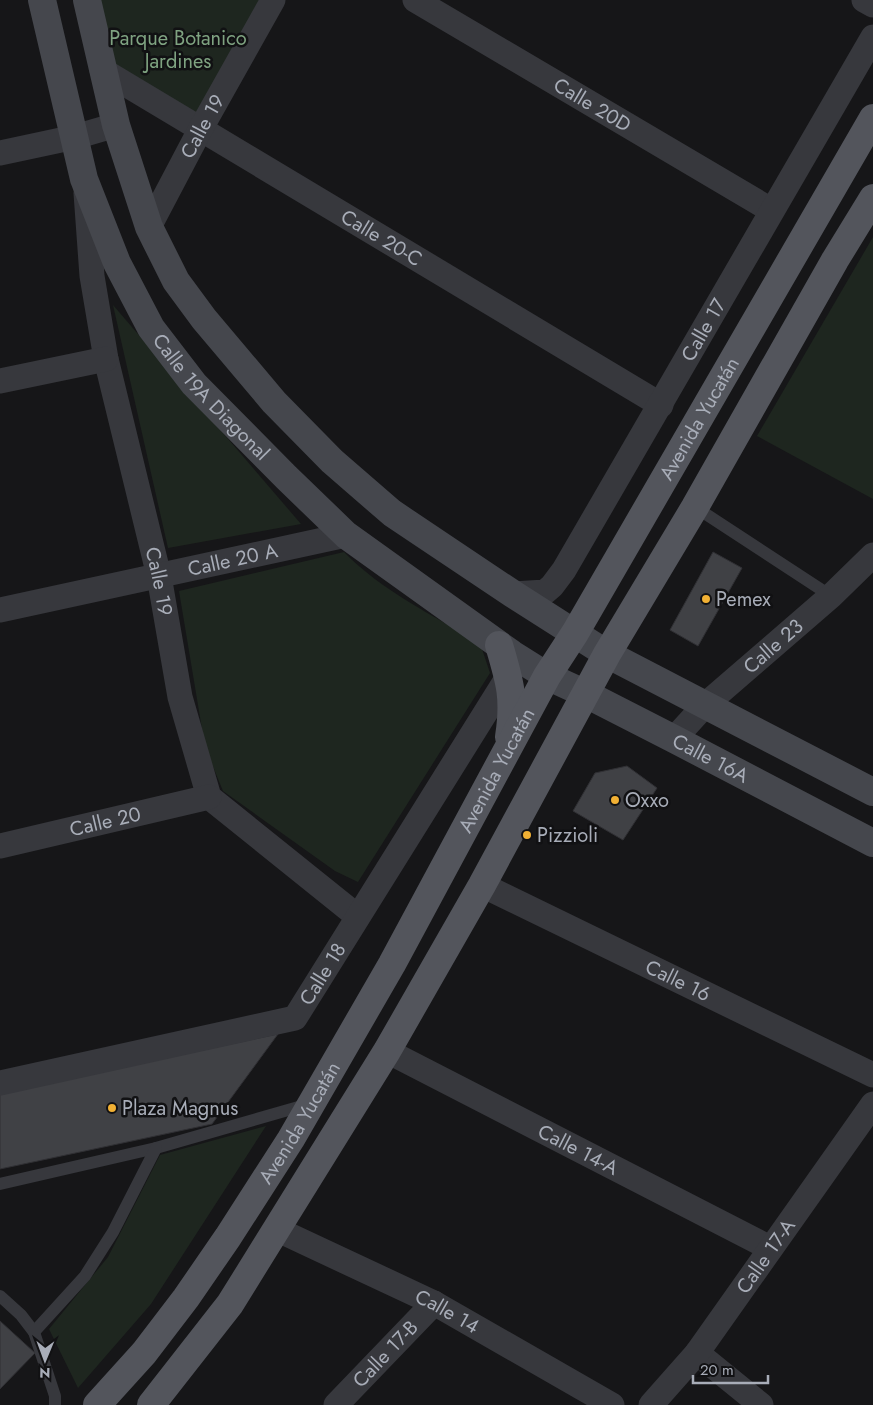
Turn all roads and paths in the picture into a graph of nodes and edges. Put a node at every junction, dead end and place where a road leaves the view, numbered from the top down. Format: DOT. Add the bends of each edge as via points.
graph roads {
  1 [pos="42,0"];
  2 [pos="87,0"];
  3 [pos="273,0"];
  4 [pos="415,0"];
  5 [pos="864,0"];
  6 [pos="873,5"];
  7 [pos="873,37"];
  8 [pos="102,70"];
  9 [pos="873,118"];
  10 [pos="116,125"];
  11 [pos="200,130"];
  12 [pos="75,137"];
  13 [pos="0,153"];
  14 [pos="84,178"];
  15 [pos="873,198"];
  16 [pos="772,210"];
  17 [pos="149,227"];
  18 [pos="106,359"];
  19 [pos="0,382"];
  20 [pos="661,405"];
  21 [pos="695,507"];
  22 [pos="346,535"];
  23 [pos="873,555"];
  24 [pos="159,576"];
  25 [pos="513,594"];
  26 [pos="831,596"];
  27 [pos="0,610"];
  28 [pos="575,633"];
  29 [pos="499,645"];
  30 [pos="607,654"];
  31 [pos="508,675"];
  32 [pos="547,676"];
  33 [pos="586,694"];
  34 [pos="705,705"];
  35 [pos="674,739"];
  36 [pos="506,750"];
  37 [pos="873,792"];
  38 [pos="209,797"];
  39 [pos="873,843"];
  40 [pos="0,846"];
  41 [pos="482,885"];
  42 [pos="357,916"];
  43 [pos="387,1050"];
  44 [pos="873,1075"];
  45 [pos="0,1083"];
  46 [pos="311,1103"];
  47 [pos="873,1104"];
  48 [pos="156,1148"];
  49 [pos="0,1184"];
  50 [pos="276,1229"];
  51 [pos="770,1248"];
  52 [pos="0,1296"];
  53 [pos="434,1303"];
  54 [pos="34,1332"];
  55 [pos="697,1353"];
  56 [pos="56,1405"];
  57 [pos="98,1405"];
  58 [pos="152,1405"];
  59 [pos="336,1405"];
  60 [pos="612,1405"];
  61 [pos="651,1405"];
  62 [pos="761,1405"];
  1 -- 12 [label="street, Calle 19A Diagonal"];
  2 -- 8 [label="street"];
  3 -- 11 [label="street, Calle 19"];
  4 -- 16 [label="street, Calle 20D"];
  5 -- 6 [label="street"];
  7 -- 16 [label="street, Calle 17"];
  8 -- 10 [label="street"];
  8 -- 11 [label="street, Calle 20-C"];
  9 -- 28 [label="main road, Avenida Yucatán"];
  10 -- 12 [label="street"];
  10 -- 17 [label="street"];
  11 -- 17 [label="street, Calle 19"];
  11 -- 20 [label="street, Calle 20-C"];
  12 -- 13 [label="street"];
  12 -- 14 [label="street, Calle 19A Diagonal"];
  14 -- 18 [label="street, Calle 19" via="92,276"];
  14 -- 22 [label="street, Calle 19A Diagonal" via="117,263 151,328 194,384"];
  15 -- 21 [label="main road, Avenida Yucatán"];
  16 -- 20 [label="street, Calle 17"];
  17 -- 25 [label="street" via="176,281 204,319 274,402 332,461 392,513"];
  18 -- 19 [label="street"];
  18 -- 24 [label="street, Calle 19"];
  20 -- 25 [label="street, Calle 17" via="552,586 544,592"];
  21 -- 26 [label="lane"];
  21 -- 30 [label="main road, Avenida Yucatán"];
  22 -- 24 [label="street, Calle 20 A"];
  22 -- 29 [label="street, Calle 19A Diagonal"];
  23 -- 26 [label="street, Calle 23"];
  24 -- 27 [label="street, Calle 20 A"];
  24 -- 38 [label="street, Calle 19" via="180,697"];
  25 -- 28 [label="street"];
  26 -- 34 [label="street, Calle 23"];
  28 -- 30 [label="street"];
  28 -- 32 [label="main road, Avenida Yucatán"];
  29 -- 31 [label="main road"];
  29 -- 32 [label="street, Calle 19A Diagonal"];
  30 -- 33 [label="main road, Avenida Yucatán"];
  30 -- 34 [label="street"];
  31 -- 36 [label="main road" via="512,697"];
  31 -- 42 [label="street, Calle 18"];
  32 -- 33 [label="street, Calle 16A"];
  32 -- 36 [label="main road, Avenida Yucatán"];
  33 -- 35 [label="street, Calle 16A"];
  33 -- 41 [label="main road, Avenida Yucatán"];
  34 -- 35 [label="street, Calle 23"];
  34 -- 37 [label="street"];
  35 -- 39 [label="street, Calle 16A"];
  36 -- 46 [label="main road, Avenida Yucatán" via="392,964"];
  38 -- 40 [label="street, Calle 20"];
  38 -- 42 [label="street"];
  41 -- 43 [label="main road, Avenida Yucatán"];
  41 -- 44 [label="street, Calle 16"];
  42 -- 45 [label="street, Calle 18" via="295,1018"];
  43 -- 50 [label="main road, Avenida Yucatán"];
  43 -- 51 [label="street, Calle 14-A"];
  46 -- 48 [label="lane"];
  46 -- 57 [label="main road, Avenida Yucatán" via="291,1139 186,1298"];
  47 -- 51 [label="street, Calle 17-A"];
  48 -- 49 [label="lane"];
  48 -- 54 [label="lane" via="114,1232 85,1276"];
  50 -- 53 [label="street, Calle 14"];
  50 -- 58 [label="main road, Avenida Yucatán" via="230,1304"];
  51 -- 55 [label="street, Calle 17-A"];
  52 -- 54 [label="lane" via="22,1315"];
  53 -- 59 [label="street, Calle 17-B"];
  53 -- 60 [label="street, Calle 14"];
  54 -- 56 [label="lane"];
  55 -- 61 [label="street, Calle 17-A"];
  55 -- 62 [label="street"];
}
